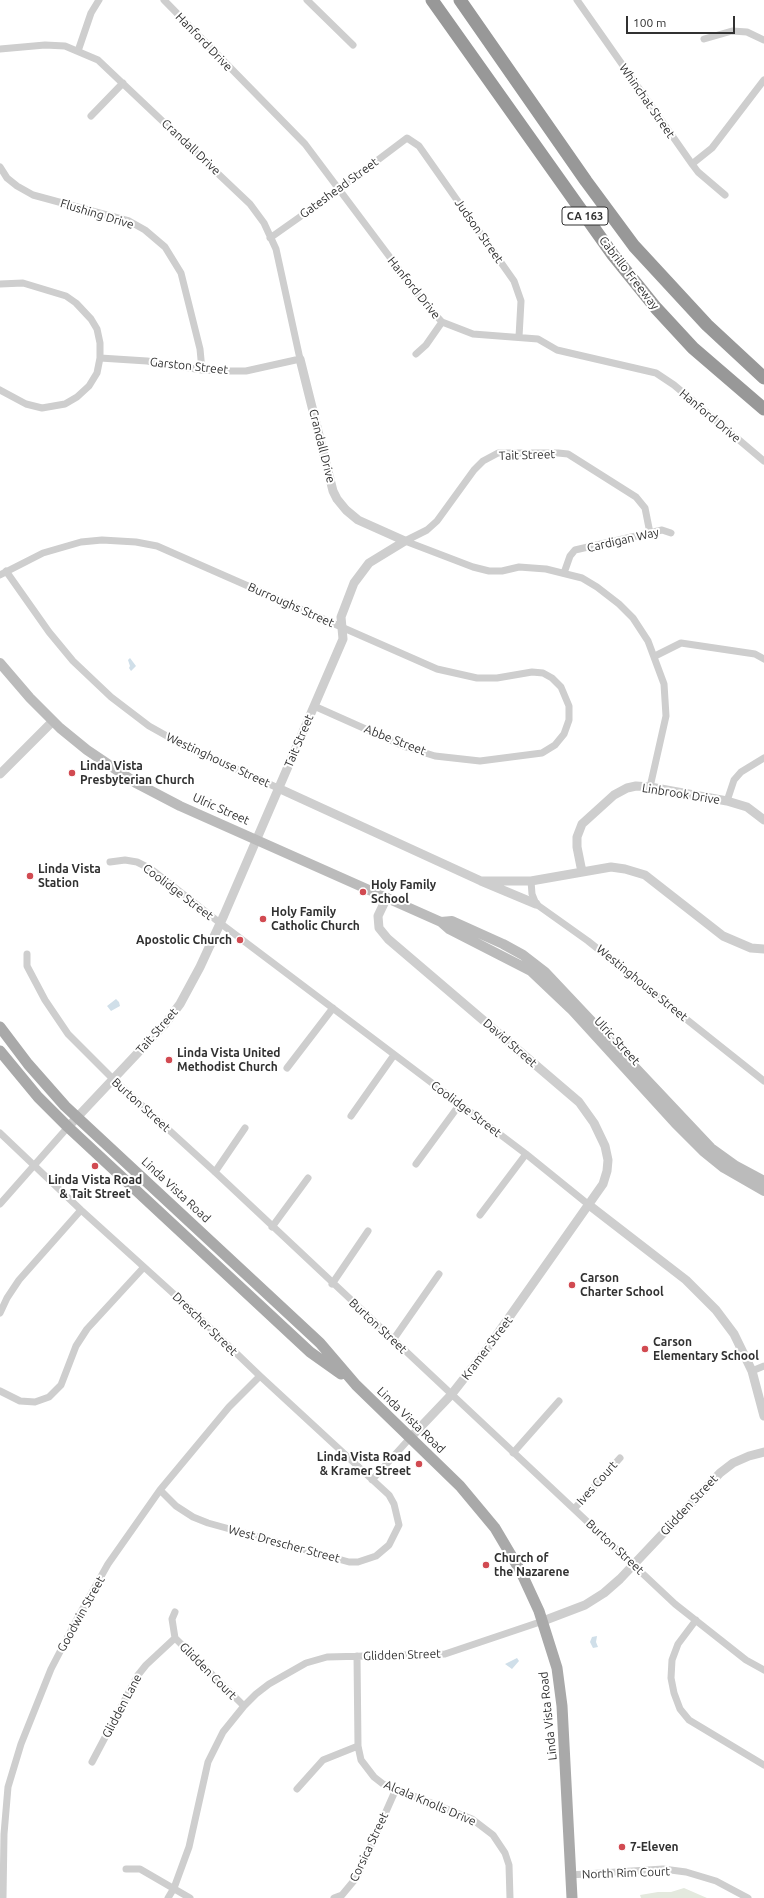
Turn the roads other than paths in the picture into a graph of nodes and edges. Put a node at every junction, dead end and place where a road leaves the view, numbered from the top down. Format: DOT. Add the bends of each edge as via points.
graph roads {
  1 [pos="99,0"];
  2 [pos="164,0"];
  3 [pos="307,0"];
  4 [pos="432,0"];
  5 [pos="460,0"];
  6 [pos="580,1"];
  7 [pos="704,39"];
  8 [pos="764,40"];
  9 [pos="352,45"];
  10 [pos="0,50"];
  11 [pos="78,51"];
  12 [pos="764,80"];
  13 [pos="123,83"];
  14 [pos="91,116"];
  15 [pos="407,138"];
  16 [pos="692,164"];
  17 [pos="1,171"];
  18 [pos="338,190"];
  19 [pos="725,195"];
  20 [pos="270,238"];
  21 [pos="0,284"];
  22 [pos="442,322"];
  23 [pos="519,337"];
  24 [pos="416,354"];
  25 [pos="100,358"];
  26 [pos="300,359"];
  27 [pos="202,370"];
  28 [pos="764,378"];
  29 [pos="0,390"];
  30 [pos="764,409"];
  31 [pos="764,461"];
  32 [pos="650,533"];
  33 [pos="671,533"];
  34 [pos="405,540"];
  35 [pos="3,573"];
  36 [pos="564,573"];
  37 [pos="343,629"];
  38 [pos="655,656"];
  39 [pos="764,659"];
  40 [pos="0,663"];
  41 [pos="314,706"];
  42 [pos="570,706"];
  43 [pos="53,721"];
  44 [pos="764,758"];
  45 [pos="0,774"];
  46 [pos="650,787"];
  47 [pos="278,788"];
  48 [pos="727,801"];
  49 [pos="764,820"];
  50 [pos="256,839"];
  51 [pos="110,862"];
  52 [pos="582,872"];
  53 [pos="481,881"];
  54 [pos="531,881"];
  55 [pos="387,898"];
  56 [pos="536,904"];
  57 [pos="441,922"];
  58 [pos="220,923"];
  59 [pos="764,949"];
  60 [pos="27,954"];
  61 [pos="333,1008"];
  62 [pos="0,1027"];
  63 [pos="0,1051"];
  64 [pos="394,1055"];
  65 [pos="287,1068"];
  66 [pos="113,1079"];
  67 [pos="764,1081"];
  68 [pos="460,1104"];
  69 [pos="351,1116"];
  70 [pos="77,1117"];
  71 [pos="68,1127"];
  72 [pos="245,1128"];
  73 [pos="0,1133"];
  74 [pos="526,1154"];
  75 [pos="416,1164"];
  76 [pos="33,1165"];
  77 [pos="215,1172"];
  78 [pos="308,1178"];
  79 [pos="764,1180"];
  80 [pos="764,1191"];
  81 [pos="0,1204"];
  82 [pos="589,1205"];
  83 [pos="81,1210"];
  84 [pos="480,1215"];
  85 [pos="272,1227"];
  86 [pos="368,1231"];
  87 [pos="144,1267"];
  88 [pos="439,1274"];
  89 [pos="332,1284"];
  90 [pos="0,1313"];
  91 [pos="393,1340"];
  92 [pos="764,1366"];
  93 [pos="752,1371"];
  94 [pos="260,1376"];
  95 [pos="356,1385"];
  96 [pos="0,1391"];
  97 [pos="451,1394"];
  98 [pos="559,1401"];
  99 [pos="764,1416"];
  100 [pos="410,1438"];
  101 [pos="764,1452"];
  102 [pos="513,1453"];
  103 [pos="620,1458"];
  104 [pos="372,1480"];
  105 [pos="160,1490"];
  106 [pos="574,1508"];
  107 [pos="398,1522"];
  108 [pos="633,1564"];
  109 [pos="175,1612"];
  110 [pos="696,1620"];
  111 [pos="543,1621"];
  112 [pos="175,1638"];
  113 [pos="357,1656"];
  114 [pos="764,1670"];
  115 [pos="244,1706"];
  116 [pos="358,1746"];
  117 [pos="92,1762"];
  118 [pos="764,1765"];
  119 [pos="297,1789"];
  120 [pos="396,1789"];
  121 [pos="126,1869"];
  122 [pos="570,1875"];
  123 [pos="174,1888"];
  124 [pos="4,1898"];
  125 [pos="168,1898"];
  126 [pos="190,1898"];
  127 [pos="334,1898"];
  128 [pos="510,1898"];
  129 [pos="572,1898"];
  130 [pos="748,1898"];
  1 -- 11 [label="street" via="91,13"];
  2 -- 18 [label="street, Hanford Drive" via="305,144"];
  3 -- 9 [label="street"];
  4 -- 30 [label="highway, Cabrillo Freeway / CA 163" via="613,255 656,308 693,348"];
  5 -- 28 [label="highway, Cabrillo Freeway / CA 163" via="634,246 706,325"];
  6 -- 16 [label="street, Whinchat Street"];
  7 -- 8 [label="street" via="732,31 747,32"];
  10 -- 11 [label="street, Crandall Drive" via="45,45 64,46"];
  11 -- 13 [label="street, Crandall Drive" via="98,60"];
  12 -- 16 [label="street" via="712,148"];
  13 -- 14 [label="street"];
  13 -- 20 [label="street, Crandall Drive" via="250,204 264,223"];
  15 -- 18 [label="street, Gateshead Street"];
  15 -- 23 [label="street, Judson Street" via="419,146 514,281 521,301"];
  16 -- 19 [label="street, Whinchat Street"];
  17 -- 27 [label="street, Flushing Drive" via="17,186 33,195 129,221 145,230 165,247 181,273 200,349"];
  18 -- 20 [label="street, Gateshead Street"];
  18 -- 22 [label="street, Hanford Drive" via="422,300"];
  20 -- 26 [label="street, Crandall Drive" via="276,249"];
  21 -- 25 [label="street" via="23,283 37,286 66,296 76,303 97,329"];
  22 -- 23 [label="street, Hanford Drive" via="473,334"];
  22 -- 24 [label="street" via="426,345"];
  23 -- 31 [label="street, Hanford Drive" via="538,339 557,350 656,373 674,385"];
  25 -- 27 [label="street, Garston Street" via="147,361"];
  25 -- 29 [label="street" via="97,373 89,386 65,404 42,408 26,404"];
  26 -- 27 [label="street, Garston Street" via="246,371"];
  26 -- 34 [label="street, Crandall Drive" via="337,499 358,520"];
  32 -- 33 [label="street, Cardigan Way" via="662,530"];
  32 -- 34 [label="street, Tait Street" via="644,508 636,497 568,454 498,454 483,461 474,470 437,521 427,530"];
  32 -- 36 [label="street, Cardigan Way" via="575,550"];
  34 -- 36 [label="street, Crandall Drive" via="473,568 502,571 519,567"];
  34 -- 37 [label="street, Tait Street" via="369,563 360,573 341,617"];
  35 -- 37 [label="street, Burroughs Street" via="43,553 81,542 136,542 157,546"];
  35 -- 47 [label="street, Westinghouse Street" via="73,661 111,698 183,746"];
  36 -- 38 [label="street, Crandall Drive" via="582,578 619,604 633,618"];
  37 -- 41 [label="street, Tait Street" via="343,639"];
  37 -- 42 [label="street, Burroughs Street" via="437,669 458,675 497,678 532,672 543,673 561,687"];
  38 -- 39 [label="street" via="681,643 755,654"];
  38 -- 46 [label="street, Crandall Drive" via="664,684 666,716"];
  40 -- 43 [label="main road, Ulric Street"];
  41 -- 42 [label="street, Abbe Street" via="406,747 435,756 480,761 542,753 555,745 564,734"];
  41 -- 47 [label="street, Tait Street"];
  43 -- 45 [label="street"];
  43 -- 50 [label="main road, Ulric Street" via="87,750 136,783 180,806"];
  44 -- 48 [label="street" via="740,772 734,780"];
  46 -- 48 [label="street, Linbrook Drive"];
  46 -- 52 [label="street, Linbrook Drive" via="636,786 614,795 582,824 577,837"];
  47 -- 50 [label="street, Tait Street"];
  47 -- 53 [label="street, Westinghouse Street"];
  48 -- 49 [label="street, Linbrook Drive" via="747,807"];
  50 -- 55 [label="main road, Ulric Street"];
  50 -- 58 [label="street, Tait Street"];
  51 -- 58 [label="street, Coolidge Street" via="137,862 151,869"];
  52 -- 54 [label="street"];
  52 -- 59 [label="street" via="610,867 645,875 724,936 751,948"];
  53 -- 54 [label="street"];
  53 -- 56 [label="street, Westinghouse Street"];
  54 -- 56 [label="street"];
  55 -- 57 [label="main road, Ulric Street"];
  55 -- 82 [label="street, David Street" via="378,916 379,928 388,939 579,1102 594,1123 605,1146 608,1166 603,1184"];
  56 -- 67 [label="street, Westinghouse Street" via="588,941"];
  57 -- 79 [label="main road, Ulric Street" via="452,921 503,944 545,972 711,1148 736,1166"];
  57 -- 80 [label="main road, Ulric Street" via="449,929 531,971 703,1151 724,1168"];
  58 -- 61 [label="street, Coolidge Street"];
  58 -- 66 [label="street, Tait Street" via="180,1004 165,1024"];
  60 -- 66 [label="street, Burton Street" via="27,966 68,1034"];
  61 -- 64 [label="street, Coolidge Street"];
  61 -- 65 [label="street"];
  62 -- 70 [label="main road, Linda Vista Road" via="39,1077"];
  63 -- 71 [label="main road, Linda Vista Road" via="38,1097"];
  64 -- 68 [label="street, Coolidge Street"];
  64 -- 69 [label="street"];
  66 -- 70 [label="street, Tait Street"];
  66 -- 77 [label="street, Burton Street"];
  68 -- 74 [label="street, Coolidge Street"];
  68 -- 75 [label="street"];
  70 -- 71 [label="street, Tait Street"];
  70 -- 95 [label="main road, Linda Vista Road" via="320,1343"];
  71 -- 76 [label="street, Tait Street"];
  71 -- 95 [label="main road, Linda Vista Road" via="310,1352"];
  72 -- 77 [label="street"];
  73 -- 76 [label="street, Drescher Street"];
  74 -- 82 [label="street, Coolidge Street"];
  74 -- 84 [label="street"];
  76 -- 81 [label="street, Tait Street"];
  76 -- 83 [label="street, Drescher Street"];
  77 -- 85 [label="street, Burton Street"];
  78 -- 85 [label="street"];
  82 -- 93 [label="street, Coolidge Street" via="697,1290 734,1334"];
  82 -- 97 [label="street, Kramer Street" via="484,1353"];
  83 -- 87 [label="street, Drescher Street"];
  83 -- 90 [label="street" via="19,1280"];
  85 -- 89 [label="street, Burton Street"];
  86 -- 89 [label="street"];
  87 -- 94 [label="street, Drescher Street"];
  87 -- 96 [label="street" via="88,1329 76,1346 61,1385 50,1396 35,1402 20,1401"];
  88 -- 91 [label="street"];
  89 -- 91 [label="street, Burton Street"];
  91 -- 97 [label="street, Burton Street"];
  92 -- 93 [label="street"];
  93 -- 99 [label="street, Coolidge Street"];
  94 -- 104 [label="street, Drescher Street"];
  94 -- 105 [label="street, Goodwin Street" via="229,1408"];
  95 -- 100 [label="main road, Linda Vista Road"];
  97 -- 100 [label="street, Kramer Street"];
  97 -- 102 [label="street, Burton Street"];
  98 -- 102 [label="street"];
  100 -- 104 [label="street, Kramer Street"];
  100 -- 111 [label="main road, Linda Vista Road" via="460,1486 495,1528 522,1572"];
  101 -- 108 [label="street, Glidden Street" via="733,1463 720,1473"];
  102 -- 106 [label="street, Burton Street"];
  103 -- 106 [label="street, Ives Court"];
  104 -- 107 [label="street, Drescher Street" via="389,1495"];
  105 -- 107 [label="street, West Drescher Street" via="176,1506 208,1524 348,1562 358,1562 376,1556 389,1545 399,1525"];
  105 -- 124 [label="street, Goodwin Street" via="108,1564 77,1619 51,1669 21,1744 8,1787 4,1834"];
  106 -- 108 [label="street, Burton Street"];
  108 -- 110 [label="street, Burton Street"];
  108 -- 111 [label="street, Glidden Street" via="596,1599"];
  109 -- 112 [label="street, Glidden Court" via="172,1619"];
  110 -- 114 [label="street, Burton Street" via="746,1660"];
  110 -- 118 [label="street" via="678,1644 672,1660 671,1678 680,1709 689,1720"];
  111 -- 113 [label="street, Glidden Street" via="445,1654"];
  111 -- 122 [label="main road, Linda Vista Road" via="557,1668 562,1706"];
  112 -- 115 [label="street, Glidden Court"];
  112 -- 117 [label="street, Glidden Lane" via="138,1676"];
  113 -- 115 [label="street, Glidden Street" via="326,1658 306,1663 269,1684"];
  113 -- 116 [label="street, Alcala Knolls Drive"];
  115 -- 123 [label="street, Glidden Street" via="223,1732 208,1762 189,1847"];
  116 -- 119 [label="street" via="323,1760"];
  116 -- 120 [label="street, Alcala Knolls Drive" via="361,1760 374,1776 383,1784"];
  120 -- 127 [label="street, Corsica Street" via="357,1877 342,1895"];
  120 -- 128 [label="street, Alcala Knolls Drive" via="472,1820 493,1835 506,1853"];
  121 -- 123 [label="street" via="140,1869"];
  122 -- 129 [label="main road, Linda Vista Road"];
  122 -- 130 [label="street, North Rim Court" via="663,1869 686,1872 716,1881"];
  123 -- 125 [label="street, Glidden Street"];
  123 -- 126 [label="street"];
}
